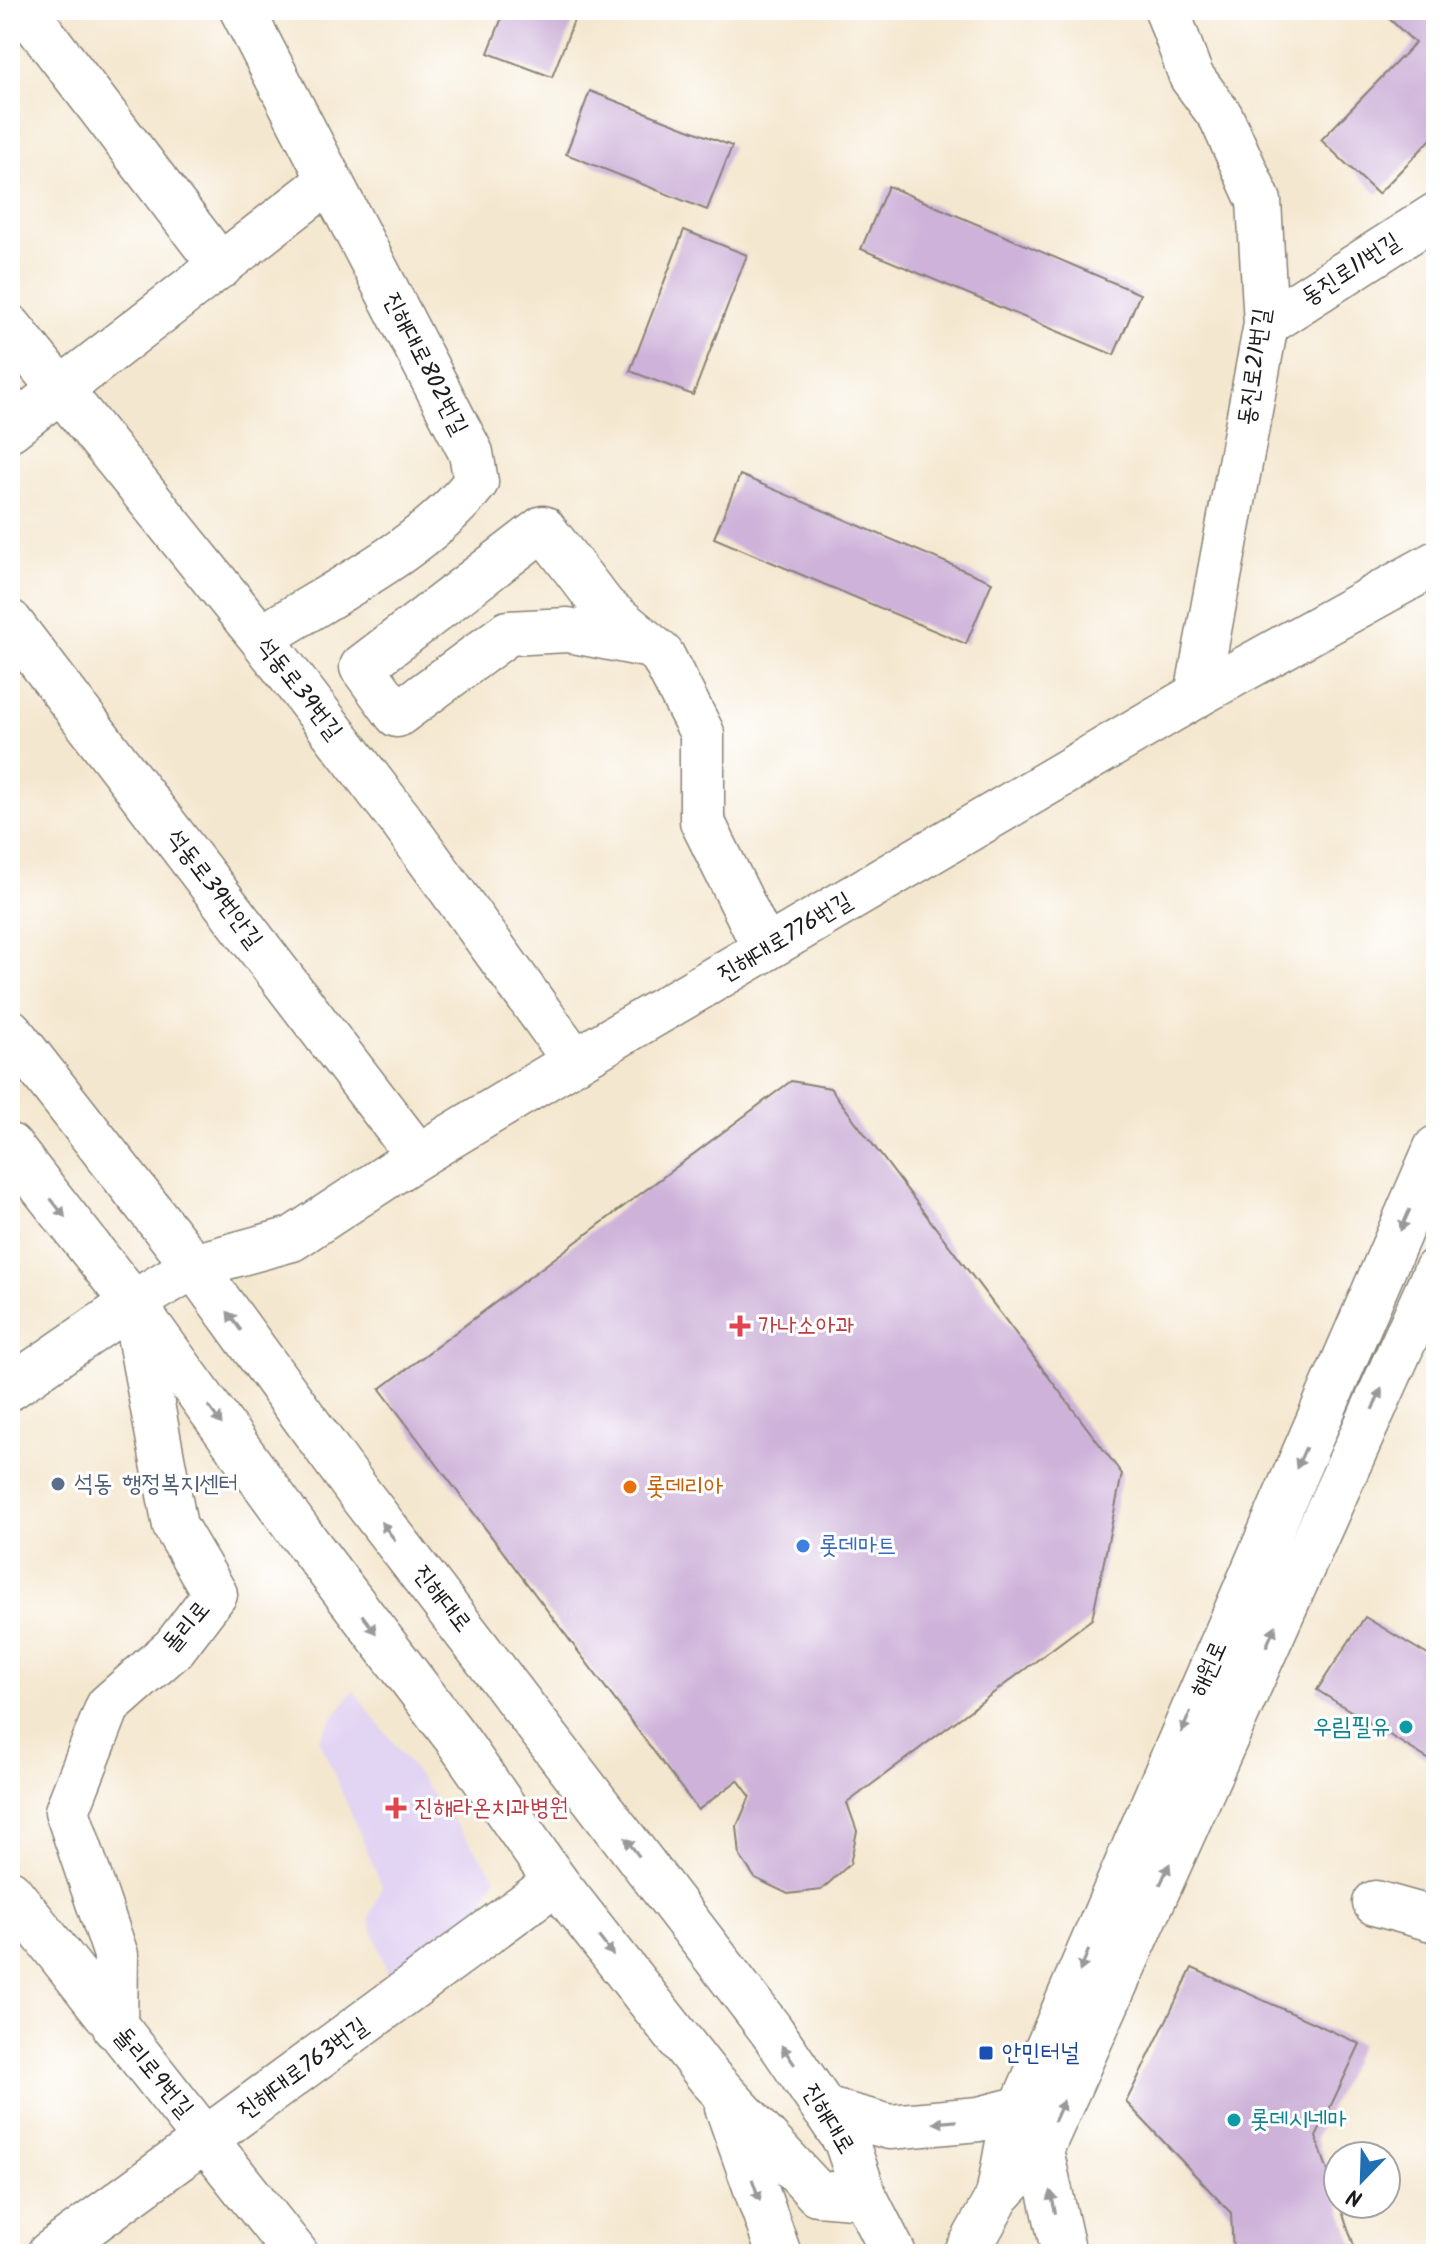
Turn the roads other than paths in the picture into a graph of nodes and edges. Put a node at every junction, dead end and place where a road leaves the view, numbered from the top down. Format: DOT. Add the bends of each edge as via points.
graph roads {
  1 [pos="25,10"];
  2 [pos="242,10"];
  3 [pos="1167,10"];
  4 [pos="330,180"];
  5 [pos="1436,215"];
  6 [pos="221,266"];
  7 [pos="1266,324"];
  8 [pos="10,327"];
  9 [pos="62,390"];
  10 [pos="10,429"];
  11 [pos="1436,563"];
  12 [pos="10,622"];
  13 [pos="261,638"];
  14 [pos="650,646"];
  15 [pos="1197,695"];
  16 [pos="765,949"];
  17 [pos="10,1031"];
  18 [pos="575,1061"];
  19 [pos="10,1146"];
  20 [pos="1436,1148"];
  21 [pos="418,1156"];
  22 [pos="194,1266"];
  23 [pos="1436,1270"];
  24 [pos="133,1303"];
  25 [pos="10,1388"];
  26 [pos="556,1882"];
  27 [pos="10,1892"];
  28 [pos="1375,1903"];
  29 [pos="1436,1920"];
  30 [pos="115,2028"];
  31 [pos="721,2090"];
  32 [pos="1022,2108"];
  33 [pos="824,2109"];
  34 [pos="207,2139"];
  35 [pos="1041,2150"];
  36 [pos="998,2196"];
  37 [pos="865,2197"];
  38 [pos="49,2254"];
  39 [pos="296,2254"];
  40 [pos="779,2254"];
  41 [pos="894,2254"];
  42 [pos="966,2254"];
  43 [pos="1064,2254"];
  1 -- 6 [label="street"];
  2 -- 4 [label="street, 진해대로802번길"];
  3 -- 7 [label="street, 동진로21번길" via="1191,76 1221,117 1259,201"];
  4 -- 6 [label="street"];
  4 -- 13 [label="street, 진해대로802번길" via="471,453 476,482 455,509 431,527"];
  5 -- 7 [label="street, 동진로11번길"];
  6 -- 9 [label="street"];
  7 -- 15 [label="street, 동진로21번길"];
  8 -- 9 [label="street, 석동로39번길"];
  9 -- 10 [label="street"];
  9 -- 13 [label="street, 석동로39번길"];
  11 -- 15 [label="street, 진해대로776번길"];
  12 -- 21 [label="street, 석동로39번안길"];
  13 -- 18 [label="street, 석동로39번길"];
  14 -- 14 [label="street" via="604,607 543,528 362,667 397,715 508,633 568,630"];
  14 -- 16 [label="street" via="662,655 702,733 702,821"];
  15 -- 16 [label="street, 진해대로776번길"];
  16 -- 18 [label="street, 진해대로776번길"];
  17 -- 22 [label="street, 진해대로"];
  18 -- 21 [label="street, 진해대로776번길"];
  19 -- 24 [label="street, 진해대로, one-way"];
  20 -- 32 [label="street, 해원로, one-way"];
  21 -- 22 [label="street, 진해대로776번길" via="292,1239"];
  22 -- 24 [label="street, 진해대로776번길"];
  33 -- 22 [label="street, 진해대로, one-way" via="771,2030 359,1493"];
  35 -- 23 [label="street, one-way"];
  24 -- 25 [label="street"];
  24 -- 26 [label="street, 진해대로, one-way" via="456,1738"];
  24 -- 30 [label="street, 돌리로" via="175,1526 215,1594 174,1648 108,1706 67,1811 116,1955"];
  26 -- 31 [label="street, 진해대로, one-way"];
  26 -- 34 [label="street, 진해대로763번길"];
  27 -- 30 [label="street, 돌리로9번길"];
  28 -- 29 [label="street"];
  30 -- 34 [label="street, 돌리로9번길"];
  31 -- 37 [label="street, 진해대로" via="817,2193"];
  31 -- 40 [label="street, one-way"];
  32 -- 33 [label="street, one-way" via="979,2119 890,2127"];
  32 -- 36 [label="street, 해원로" via="1009,2137"];
  33 -- 37 [label="street, 진해대로" via="846,2141"];
  34 -- 38 [label="street, 진해대로763번길"];
  34 -- 39 [label="street, 돌리로9번길"];
  35 -- 36 [label="street"];
  43 -- 35 [label="street, one-way"];
  36 -- 42 [label="street"];
  37 -- 41 [label="street"];
}
